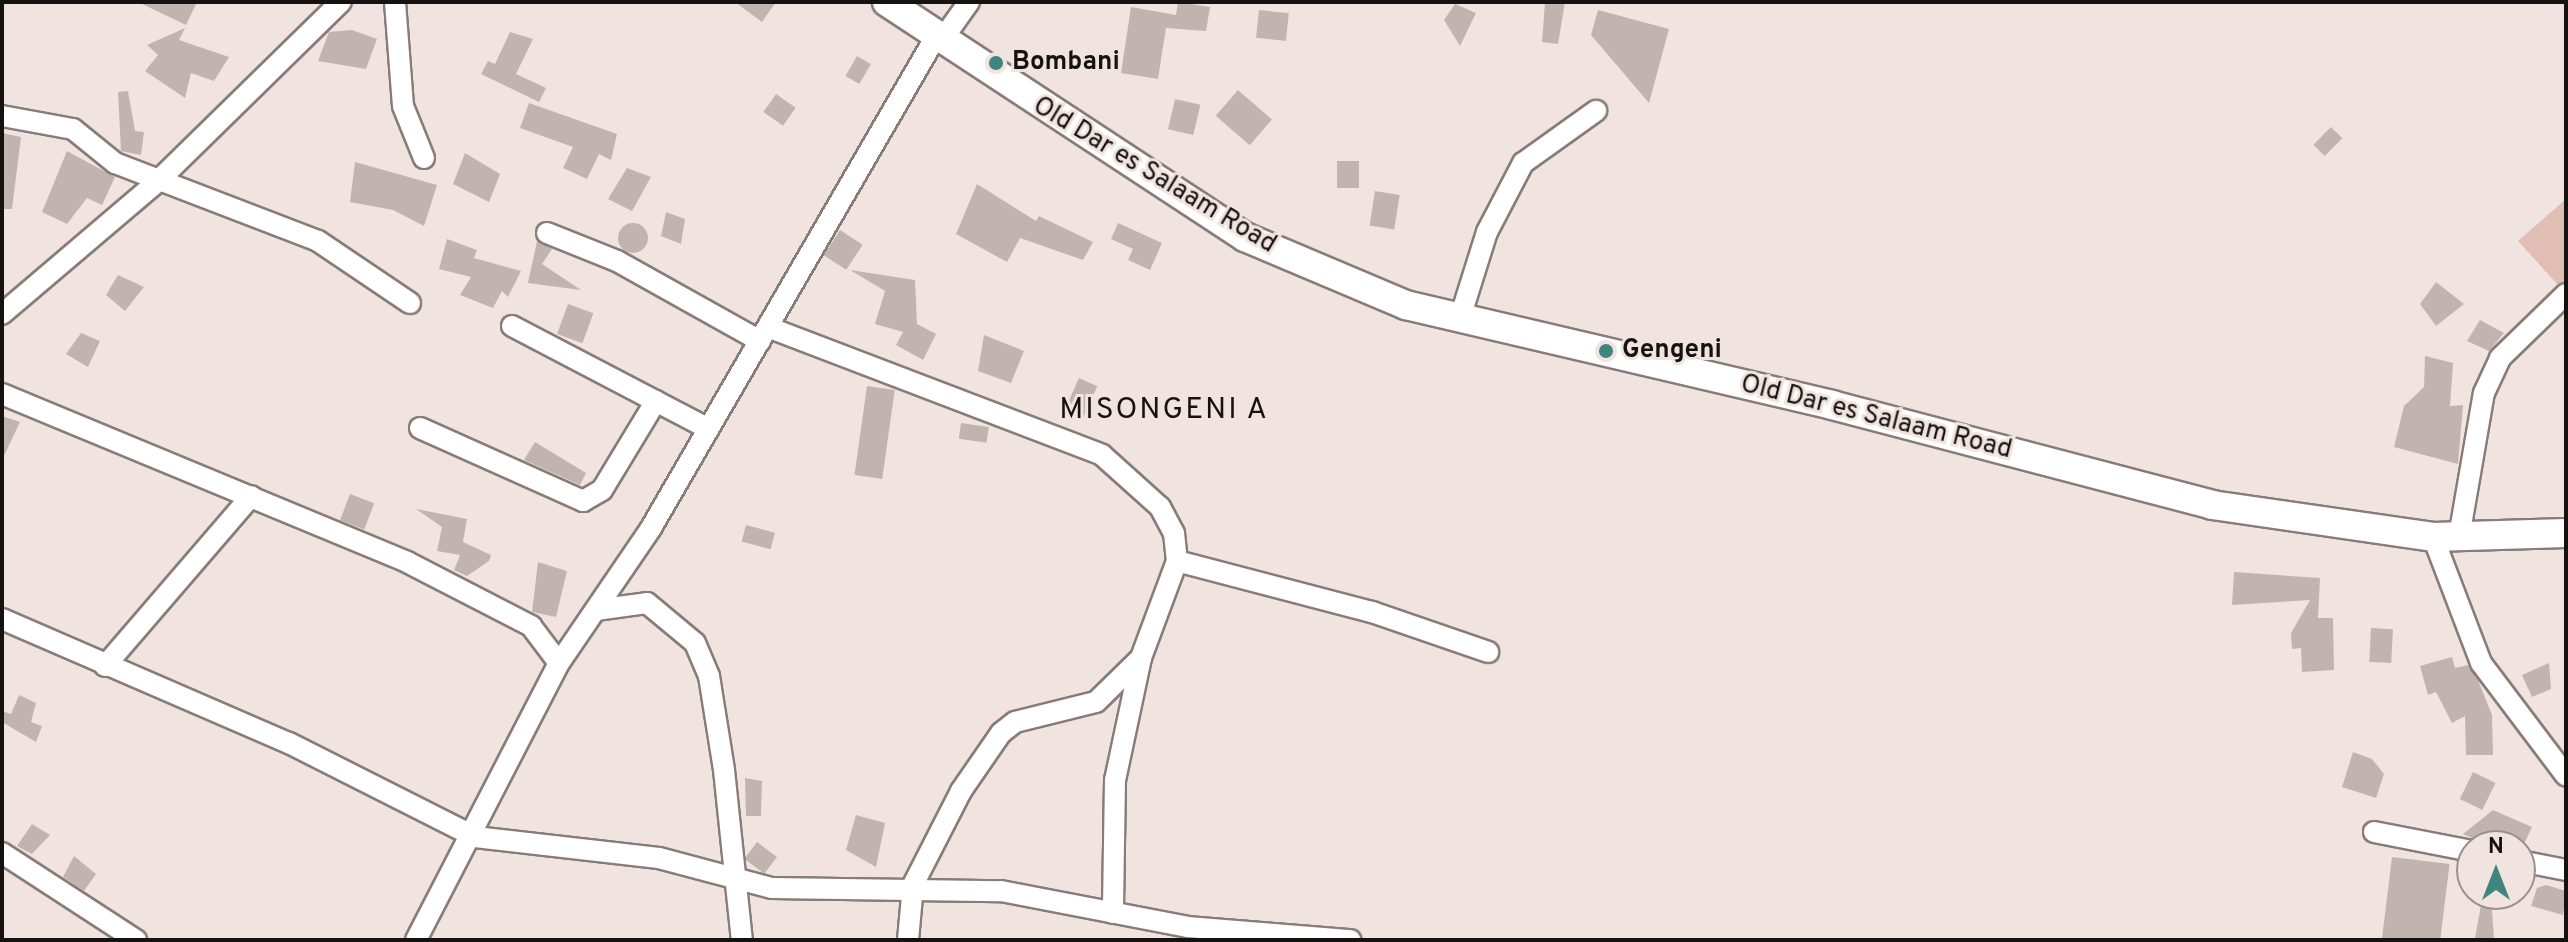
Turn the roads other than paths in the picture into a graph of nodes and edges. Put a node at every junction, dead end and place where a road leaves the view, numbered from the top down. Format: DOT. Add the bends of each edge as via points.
graph roads {
  1 [pos="341,2"];
  2 [pos="395,2"];
  3 [pos="887,2"];
  4 [pos="965,4"];
  5 [pos="938,39"];
  6 [pos="1596,111"];
  7 [pos="2,116"];
  8 [pos="424,158"];
  9 [pos="158,181"];
  10 [pos="547,233"];
  11 [pos="2566,294"];
  12 [pos="410,303"];
  13 [pos="2,314"];
  14 [pos="1460,318"];
  15 [pos="512,326"];
  16 [pos="765,334"];
  17 [pos="2,394"];
  18 [pos="656,401"];
  19 [pos="420,428"];
  20 [pos="709,429"];
  21 [pos="251,496"];
  22 [pos="2566,533"];
  23 [pos="2446,537"];
  24 [pos="1177,561"];
  25 [pos="596,610"];
  26 [pos="2,619"];
  27 [pos="1488,652"];
  28 [pos="1141,658"];
  29 [pos="559,663"];
  30 [pos="105,666"];
  31 [pos="2566,776"];
  32 [pos="2374,832"];
  33 [pos="475,837"];
  34 [pos="2456,848"];
  35 [pos="2,853"];
  36 [pos="2536,864"];
  37 [pos="2566,870"];
  38 [pos="731,880"];
  39 [pos="913,885"];
  40 [pos="1113,913"];
  41 [pos="136,940"];
  42 [pos="416,940"];
  43 [pos="742,940"];
  44 [pos="908,940"];
  45 [pos="1350,940"];
  1 -- 9 [label="street"];
  2 -- 8 [label="street" via="403,106"];
  3 -- 5 [label="street, Old Dar es Salaam Road"];
  4 -- 5 [label="street"];
  5 -- 14 [label="street, Old Dar es Salaam Road" via="1245,237 1349,286"];
  5 -- 16 [label="street"];
  6 -- 14 [label="street" via="1523,163 1487,232"];
  7 -- 9 [label="street" via="73,129 115,163"];
  9 -- 12 [label="street" via="318,241"];
  9 -- 13 [label="street"];
  10 -- 16 [label="street" via="617,261"];
  11 -- 23 [label="street" via="2500,358"];
  14 -- 23 [label="street, Old Dar es Salaam Road" via="1832,405 2212,505"];
  15 -- 18 [label="street"];
  16 -- 20 [label="street"];
  16 -- 24 [label="street" via="1102,455 1160,507 1174,533"];
  17 -- 21 [label="street"];
  18 -- 19 [label="street" via="602,490 583,501"];
  18 -- 20 [label="street"];
  20 -- 25 [label="street"];
  21 -- 29 [label="street" via="407,562 531,626"];
  21 -- 30 [label="street"];
  22 -- 23 [label="street, Old Dar es Salaam Road"];
  23 -- 31 [label="street" via="2481,663"];
  24 -- 27 [label="street" via="1372,612"];
  24 -- 28 [label="street"];
  25 -- 29 [label="street"];
  25 -- 38 [label="street" via="647,603 695,643 709,676 724,770"];
  26 -- 30 [label="street"];
  28 -- 39 [label="street" via="1096,702 1015,722 1001,733 961,791"];
  28 -- 40 [label="street" via="1115,780"];
  29 -- 33 [label="street"];
  30 -- 33 [label="street" via="289,743"];
  32 -- 34 [label="street"];
  33 -- 38 [label="street" via="591,846"];
  33 -- 42 [label="street"];
  35 -- 41 [label="street"];
  36 -- 37 [label="street"];
  38 -- 39 [label="street" via="811,891"];
  38 -- 43 [label="street"];
  39 -- 40 [label="street" via="1001,891"];
  39 -- 44 [label="street"];
  40 -- 45 [label="street"];
}
